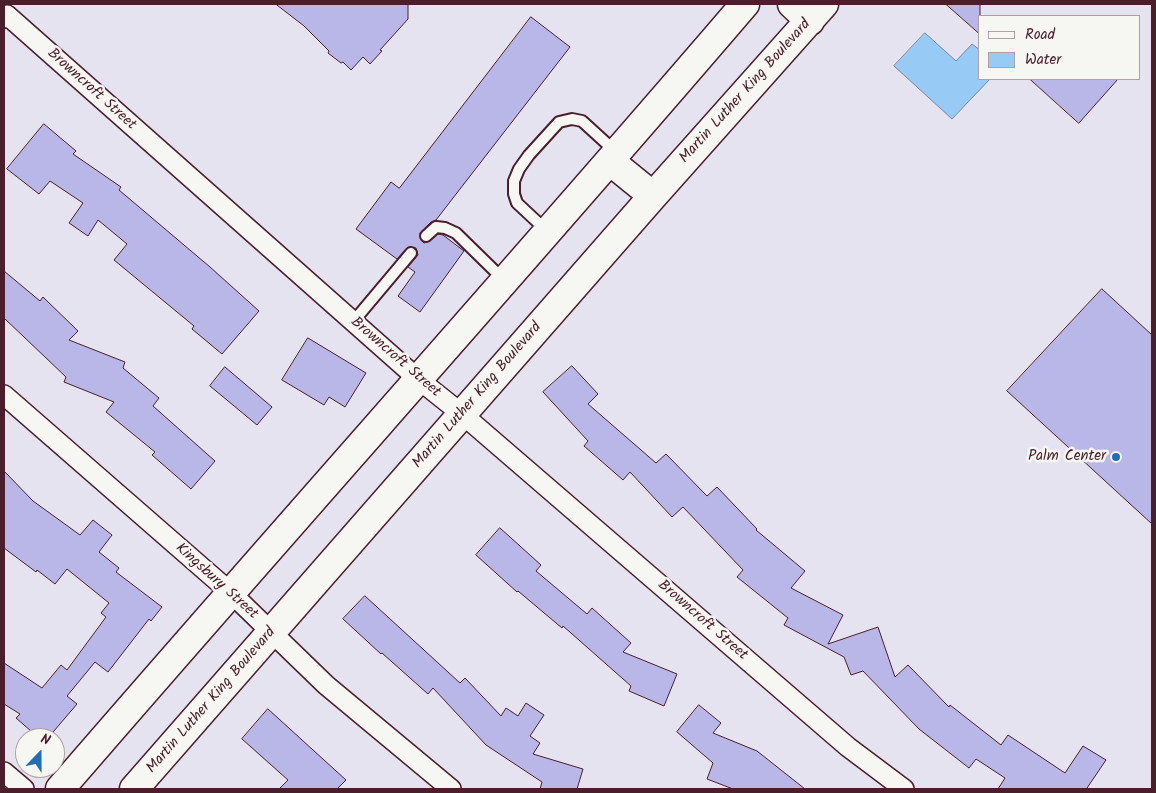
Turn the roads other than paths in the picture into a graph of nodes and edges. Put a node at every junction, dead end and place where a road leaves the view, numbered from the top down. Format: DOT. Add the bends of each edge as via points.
graph roads {
  1 [pos="745,4"];
  2 [pos="809,9"];
  3 [pos="5,17"];
  4 [pos="614,157"];
  5 [pos="653,196"];
  6 [pos="548,232"];
  7 [pos="426,236"];
  8 [pos="411,254"];
  9 [pos="504,281"];
  10 [pos="353,322"];
  11 [pos="418,379"];
  12 [pos="4,395"];
  13 [pos="462,414"];
  14 [pos="230,592"];
  15 [pos="272,634"];
  16 [pos="4,772"];
  17 [pos="24,789"];
  18 [pos="60,789"];
  19 [pos="134,789"];
  20 [pos="451,789"];
  21 [pos="904,789"];
  1 -- 4 [label="main road"];
  2 -- 5 [label="main road, Martin Luther King Boulevard"];
  3 -- 10 [label="street, Browncroft Street"];
  4 -- 5 [label="main road"];
  4 -- 6 [label="main road"];
  4 -- 6 [label="lane" via="582,122 572,119 559,122 529,155 514,181 514,194 517,203"];
  5 -- 13 [label="main road, Martin Luther King Boulevard"];
  6 -- 9 [label="main road"];
  7 -- 9 [label="lane" via="436,227 456,233"];
  8 -- 10 [label="lane"];
  9 -- 11 [label="main road"];
  10 -- 11 [label="street, Browncroft Street"];
  11 -- 13 [label="street, Browncroft Street"];
  11 -- 14 [label="main road"];
  12 -- 14 [label="street, Kingsbury Street"];
  13 -- 15 [label="main road, Martin Luther King Boulevard"];
  13 -- 21 [label="street, Browncroft Street" via="848,747"];
  14 -- 15 [label="street, Kingsbury Street"];
  14 -- 18 [label="main road"];
  15 -- 19 [label="main road, Martin Luther King Boulevard"];
  15 -- 20 [label="street, Kingsbury Street" via="326,685"];
  16 -- 17 [label="street"];
}
